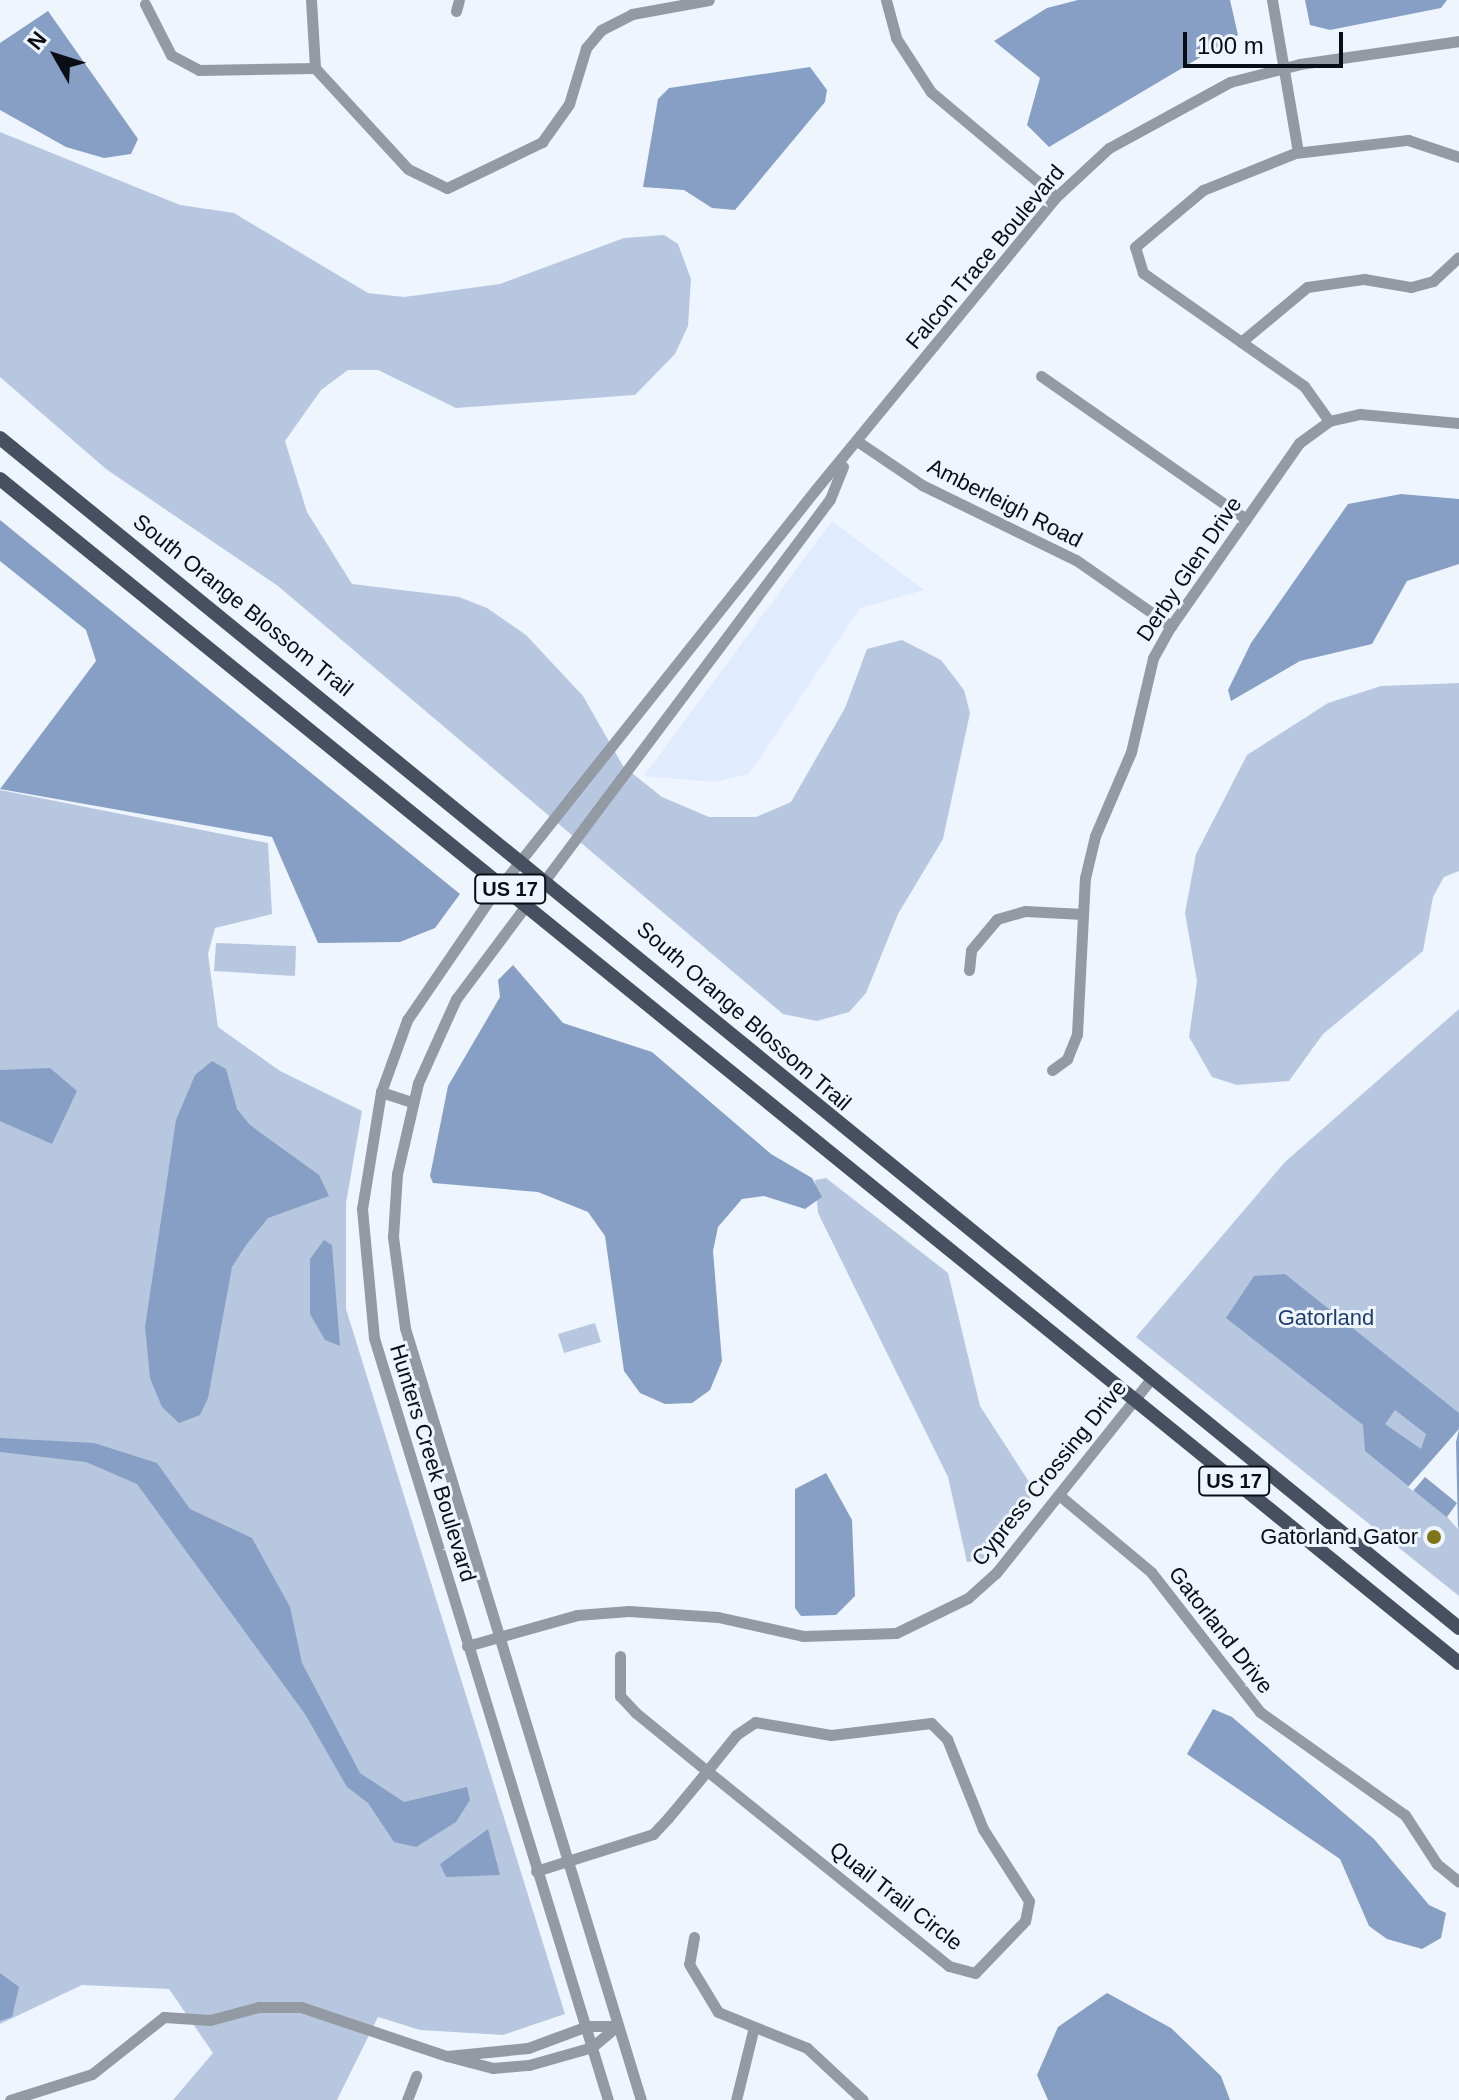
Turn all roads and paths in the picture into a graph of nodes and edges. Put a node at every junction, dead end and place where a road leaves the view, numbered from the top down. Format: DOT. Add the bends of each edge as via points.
graph roads {
  1 [pos="311,0"];
  2 [pos="709,0"];
  3 [pos="886,0"];
  4 [pos="1272,0"];
  5 [pos="145,4"];
  6 [pos="1459,41"];
  7 [pos="315,68"];
  8 [pos="1280,68"];
  9 [pos="1298,152"];
  10 [pos="1459,157"];
  11 [pos="1056,197"];
  12 [pos="1459,257"];
  13 [pos="1241,342"];
  14 [pos="1041,376"];
  15 [pos="1329,421"];
  16 [pos="1459,423"];
  17 [pos="0,438"];
  18 [pos="860,443"];
  19 [pos="845,462"];
  20 [pos="0,479"];
  21 [pos="1246,519"];
  22 [pos="1171,626"];
  23 [pos="524,859"];
  24 [pos="549,879"];
  25 [pos="503,884"];
  26 [pos="528,904"];
  27 [pos="1083,914"];
  28 [pos="969,970"];
  29 [pos="1052,1070"];
  30 [pos="381,1092"];
  31 [pos="412,1102"];
  32 [pos="1150,1380"];
  33 [pos="1134,1401"];
  34 [pos="1059,1495"];
  35 [pos="1459,1628"];
  36 [pos="497,1636"];
  37 [pos="467,1646"];
  38 [pos="620,1656"];
  39 [pos="1458,1659"];
  40 [pos="707,1771"];
  41 [pos="570,1861"];
  42 [pos="536,1871"];
  43 [pos="1459,1882"];
  44 [pos="694,1937"];
  45 [pos="587,2026"];
  46 [pos="617,2026"];
  47 [pos="753,2031"];
  48 [pos="592,2047"];
  49 [pos="447,2056"];
  50 [pos="416,2076"];
  51 [pos="10,2100"];
  52 [pos="407,2100"];
  53 [pos="608,2100"];
  54 [pos="641,2100"];
  55 [pos="736,2100"];
  56 [pos="863,2100"];
  1 -- 7 [label="street"];
  2 -- 7 [label="street" via="632,14 601,30 586,48 569,104 542,142 447,188 408,169"];
  3 -- 11 [label="street" via="896,38 931,92"];
  4 -- 8 [label="street"];
  5 -- 7 [label="street" via="171,55 199,70"];
  6 -- 8 [label="street, Falcon Trace Boulevard"];
  8 -- 9 [label="street"];
  8 -- 11 [label="street, Falcon Trace Boulevard" via="1171,108 1109,148"];
  9 -- 10 [label="street" via="1408,140"];
  9 -- 13 [label="street" via="1203,190 1135,247 1143,273"];
  11 -- 18 [label="street, Falcon Trace Boulevard"];
  12 -- 13 [label="street" via="1433,281 1411,287 1364,279 1307,287"];
  13 -- 15 [label="street" via="1304,386"];
  14 -- 21 [label="street"];
  15 -- 16 [label="street, Derby Glen Drive" via="1360,414"];
  15 -- 21 [label="street, Derby Glen Drive" via="1299,443"];
  17 -- 23 [label="main road, South Orange Blossom Trail / US 17"];
  18 -- 19 [label="street, Falcon Trace Boulevard"];
  18 -- 22 [label="street, Amberleigh Road" via="920,489 1050,546"];
  19 -- 23 [label="street, Falcon Trace Boulevard"];
  19 -- 24 [label="street, Falcon Trace Boulevard" via="830,499"];
  20 -- 25 [label="main road, US 17"];
  21 -- 22 [label="street, Derby Glen Drive"];
  22 -- 27 [label="street, Derby Glen Drive" via="1153,658 1131,752 1095,836"];
  23 -- 24 [label="main road, South Orange Blossom Trail / US 17"];
  23 -- 25 [label="street, Hunters Creek Boulevard"];
  24 -- 26 [label="street, Hunters Creek Boulevard"];
  24 -- 32 [label="main road, South Orange Blossom Trail / US 17" via="877,1160"];
  25 -- 26 [label="main road, US 17"];
  25 -- 30 [label="street, Hunters Creek Boulevard" via="429,982"];
  26 -- 31 [label="street, Hunters Creek Boulevard" via="456,999"];
  26 -- 33 [label="main road, US 17"];
  27 -- 28 [label="street" via="1025,911 997,919 971,950"];
  27 -- 29 [label="street, Derby Glen Drive" via="1077,1034 1067,1059"];
  30 -- 31 [label="street"];
  30 -- 37 [label="street, Hunters Creek Boulevard" via="362,1209 374,1338"];
  31 -- 36 [label="street, Hunters Creek Boulevard" via="393,1237 405,1328"];
  32 -- 33 [label="street, Cypress Crossing Drive"];
  32 -- 35 [label="main road, South Orange Blossom Trail / US 17"];
  33 -- 34 [label="street, Cypress Crossing Drive"];
  33 -- 39 [label="main road, US 17"];
  34 -- 36 [label="street, Cypress Crossing Drive" via="968,1598 896,1633 803,1636 718,1617 629,1611 577,1615"];
  34 -- 43 [label="street, Gatorland Drive" via="1151,1572 1260,1712 1405,1815 1437,1864"];
  36 -- 37 [label="street, Cypress Crossing Drive"];
  36 -- 41 [label="street, Hunters Creek Boulevard"];
  37 -- 42 [label="street, Hunters Creek Boulevard"];
  38 -- 40 [label="street" via="620,1696"];
  40 -- 40 [label="street, Quail Trail Circle" via="755,1722 831,1735 931,1723 947,1739 983,1829 1029,1901 1025,1921 975,1973 949,1966"];
  40 -- 41 [label="street, Quail Trail Circle" via="653,1834"];
  41 -- 42 [label="street, Quail Trail Circle"];
  41 -- 46 [label="street, Hunters Creek Boulevard"];
  42 -- 45 [label="street, Hunters Creek Boulevard"];
  44 -- 47 [label="street" via="689,1964 700,1993"];
  45 -- 46 [label="street"];
  45 -- 48 [label="street, Hunters Creek Boulevard"];
  45 -- 49 [label="street" via="528,2048"];
  46 -- 48 [label="street"];
  46 -- 54 [label="street, Hunters Creek Boulevard"];
  47 -- 55 [label="street"];
  47 -- 56 [label="street" via="807,2048"];
  48 -- 49 [label="street" via="493,2068"];
  48 -- 53 [label="street, Hunters Creek Boulevard"];
  49 -- 51 [label="street" via="350,2019 301,2007 259,2007 210,2020 164,2017 92,2074"];
  50 -- 52 [label="street"];
}
